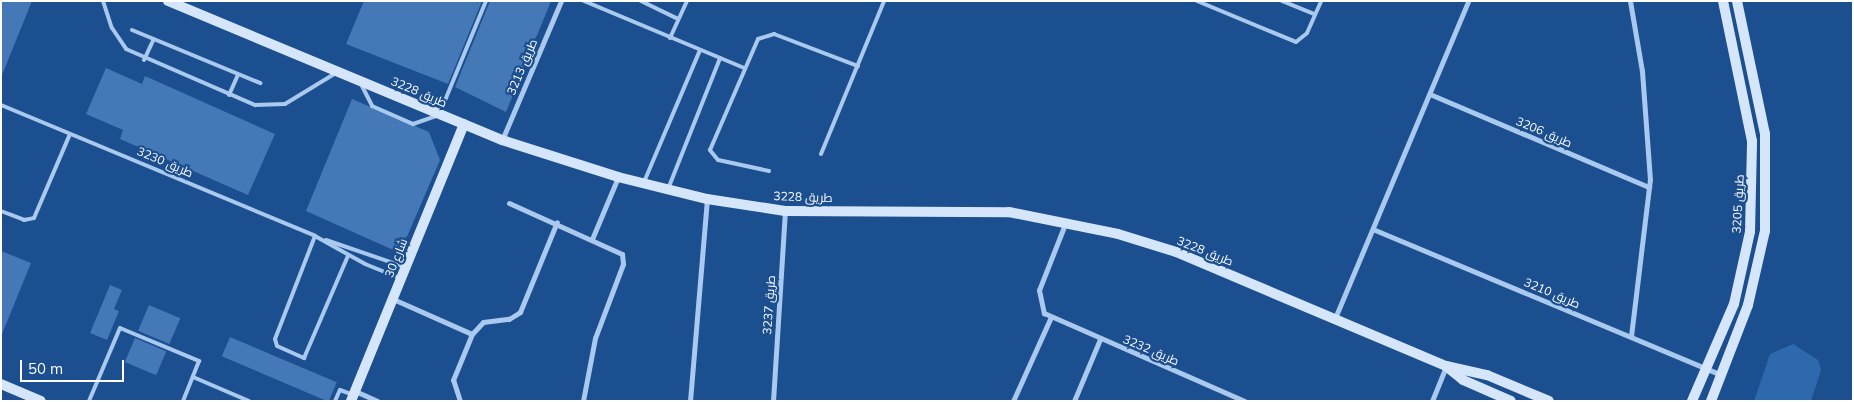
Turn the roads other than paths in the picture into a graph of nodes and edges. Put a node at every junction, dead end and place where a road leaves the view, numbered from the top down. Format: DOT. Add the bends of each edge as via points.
graph roads {
  1 [pos="103,1"];
  2 [pos="168,1"];
  3 [pos="486,1"];
  4 [pos="561,1"];
  5 [pos="584,1"];
  6 [pos="641,1"];
  7 [pos="687,1"];
  8 [pos="884,1"];
  9 [pos="1197,1"];
  10 [pos="1282,1"];
  11 [pos="1320,1"];
  12 [pos="1468,1"];
  13 [pos="1630,1"];
  14 [pos="1723,1"];
  15 [pos="1737,1"];
  16 [pos="1315,14"];
  17 [pos="678,20"];
  18 [pos="132,30"];
  19 [pos="670,38"];
  20 [pos="154,39"];
  21 [pos="700,50"];
  22 [pos="720,58"];
  23 [pos="144,60"];
  24 [pos="858,66"];
  25 [pos="744,68"];
  26 [pos="338,72"];
  27 [pos="238,75"];
  28 [pos="361,82"];
  29 [pos="260,83"];
  30 [pos="230,95"];
  31 [pos="1432,95"];
  32 [pos="1,105"];
  33 [pos="439,115"];
  34 [pos="464,124"];
  35 [pos="70,134"];
  36 [pos="502,140"];
  37 [pos="821,154"];
  38 [pos="770,171"];
  39 [pos="618,178"];
  40 [pos="643,185"];
  41 [pos="1649,187"];
  42 [pos="667,191"];
  43 [pos="706,199"];
  44 [pos="509,203"];
  45 [pos="1,211"];
  46 [pos="785,211"];
  47 [pos="557,222"];
  48 [pos="1065,223"];
  49 [pos="1375,230"];
  50 [pos="314,236"];
  51 [pos="322,239"];
  52 [pos="592,239"];
  53 [pos="348,256"];
  54 [pos="405,267"];
  55 [pos="400,278"];
  56 [pos="392,299"];
  57 [pos="1051,318"];
  58 [pos="1336,318"];
  59 [pos="472,334"];
  60 [pos="1631,336"];
  61 [pos="1100,339"];
  62 [pos="1446,366"];
  63 [pos="1708,368"];
  64 [pos="1722,375"];
  65 [pos="193,377"];
  66 [pos="1,384"];
  67 [pos="353,396"];
  68 [pos="41,401"];
  69 [pos="89,401"];
  70 [pos="183,401"];
  71 [pos="249,401"];
  72 [pos="335,401"];
  73 [pos="376,401"];
  74 [pos="460,401"];
  75 [pos="583,401"];
  76 [pos="690,401"];
  77 [pos="773,401"];
  78 [pos="1013,401"];
  79 [pos="1074,401"];
  80 [pos="1244,401"];
  81 [pos="1432,401"];
  82 [pos="1511,401"];
  83 [pos="1549,401"];
  84 [pos="1692,401"];
  85 [pos="1711,401"];
  1 -- 23 [label="lane" via="118,40"];
  2 -- 26 [label="street, طريق 3228"];
  3 -- 33 [label="lane"];
  4 -- 36 [label="street, طريق 3213"];
  5 -- 19 [label="lane"];
  6 -- 17 [label="lane"];
  7 -- 17 [label="lane"];
  8 -- 24 [label="lane"];
  9 -- 16 [label="lane" via="1296,42 1307,33"];
  10 -- 16 [label="lane"];
  11 -- 16 [label="lane"];
  12 -- 31 [label="street"];
  13 -- 41 [label="street" via="1642,71"];
  14 -- 63 [label="street, طريق 3205" via="1752,141 1750,232 1734,304"];
  15 -- 64 [label="street, طريق 3205" via="1765,134 1765,231 1748,305"];
  17 -- 19 [label="lane"];
  18 -- 20 [label="lane"];
  19 -- 21 [label="lane"];
  20 -- 23 [label="lane"];
  20 -- 27 [label="lane"];
  21 -- 22 [label="lane"];
  21 -- 40 [label="lane"];
  22 -- 25 [label="lane"];
  22 -- 42 [label="lane"];
  23 -- 30 [label="lane"];
  24 -- 25 [label="lane" via="768,34 755,43"];
  24 -- 37 [label="lane"];
  25 -- 38 [label="lane" via="711,153 718,160"];
  26 -- 28 [label="street, طريق 3228"];
  26 -- 30 [label="lane" via="285,104 254,105"];
  27 -- 29 [label="lane"];
  27 -- 30 [label="lane"];
  28 -- 33 [label="street, طريق 3228"];
  28 -- 33 [label="lane" via="370,103 390,114 417,124"];
  31 -- 41 [label="street, طريق 3206"];
  31 -- 49 [label="street"];
  32 -- 35 [label="lane, طريق 3230"];
  33 -- 34 [label="street, طريق 3228"];
  34 -- 36 [label="street, طريق 3228"];
  34 -- 54 [label="street, شارع 30"];
  35 -- 45 [label="lane" via="34,218 24,220"];
  35 -- 50 [label="lane, طريق 3230"];
  36 -- 39 [label="street, طريق 3228"];
  39 -- 40 [label="street, طريق 3228"];
  39 -- 52 [label="street"];
  40 -- 42 [label="street, طريق 3228"];
  41 -- 60 [label="street"];
  42 -- 43 [label="street, طريق 3228"];
  43 -- 46 [label="street, طريق 3228"];
  43 -- 76 [label="street"];
  44 -- 47 [label="street"];
  46 -- 48 [label="street, طريق 3228" via="1009,212"];
  46 -- 77 [label="street, طريق 3237"];
  47 -- 52 [label="street"];
  47 -- 59 [label="street" via="520,312 509,319 483,322"];
  48 -- 57 [label="street" via="1039,290 1039,306"];
  48 -- 58 [label="street, طريق 3228" via="1176,252"];
  49 -- 58 [label="street"];
  49 -- 60 [label="street, طريق 3210"];
  50 -- 51 [label="lane, طريق 3230"];
  50 -- 53 [label="lane" via="275,340 277,346 304,358"];
  51 -- 53 [label="lane, طريق 3230"];
  51 -- 54 [label="lane, طريق 3230"];
  52 -- 75 [label="street" via="619,251 623,264 595,338"];
  53 -- 55 [label="lane, طريق 3230"];
  54 -- 55 [label="street, شارع 30"];
  55 -- 56 [label="street, شارع 30"];
  56 -- 59 [label="street"];
  56 -- 67 [label="street, شارع 30"];
  57 -- 61 [label="street, طريق 3232"];
  57 -- 78 [label="street"];
  58 -- 62 [label="street, طريق 3228"];
  59 -- 74 [label="street" via="453,380"];
  60 -- 63 [label="street, طريق 3210"];
  61 -- 79 [label="street"];
  61 -- 80 [label="street, طريق 3232"];
  62 -- 81 [label="street"];
  62 -- 82 [label="street, طريق 3228" via="1463,380"];
  62 -- 83 [label="street, طريق 3228" via="1487,375"];
  63 -- 64 [label="street, طريق 3210"];
  63 -- 84 [label="street, طريق 3205"];
  64 -- 85 [label="street, طريق 3205"];
  65 -- 69 [label="lane" via="200,361 120,328"];
  65 -- 70 [label="lane"];
  65 -- 71 [label="lane"];
  66 -- 68 [label="street"];
  67 -- 72 [label="lane" via="340,390"];
  67 -- 73 [label="street"];
}
